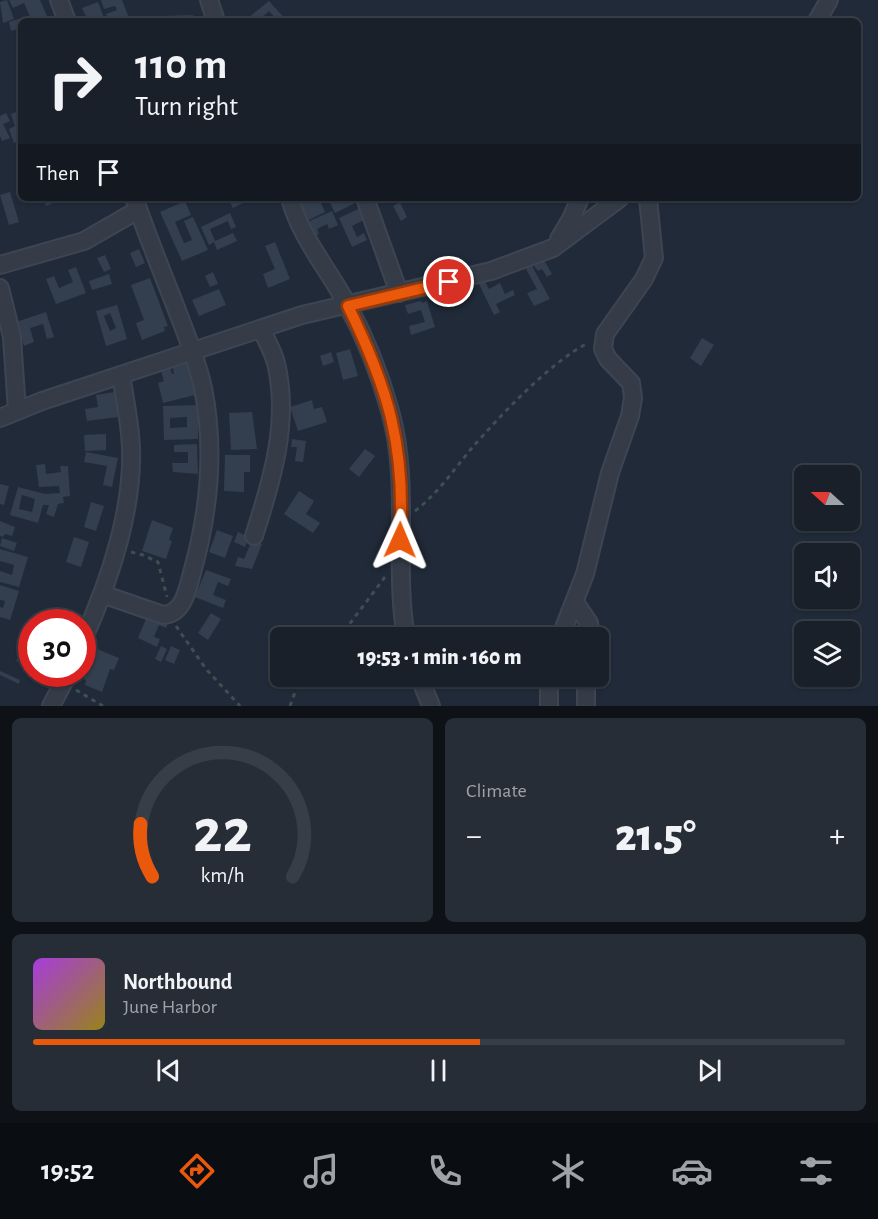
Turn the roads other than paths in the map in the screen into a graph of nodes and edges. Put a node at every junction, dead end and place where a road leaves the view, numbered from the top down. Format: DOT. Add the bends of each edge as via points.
graph roads {
  1 [pos="59,0"];
  2 [pos="209,0"];
  3 [pos="829,0"];
  4 [pos="66,18"];
  5 [pos="215,18"];
  6 [pos="819,18"];
  7 [pos="291,201"];
  8 [pos="366,201"];
  9 [pos="579,201"];
  10 [pos="616,201"];
  11 [pos="648,201"];
  12 [pos="136,204"];
  13 [pos="553,248"];
  14 [pos="0,266"];
  15 [pos="0,288"];
  16 [pos="399,293"];
  17 [pos="348,306"];
  18 [pos="261,328"];
  19 [pos="192,351"];
  20 [pos="121,375"];
  21 [pos="17,411"];
  22 [pos="0,418"];
  23 [pos="254,536"];
  24 [pos="102,594"];
  25 [pos="574,602"];
  26 [pos="96,609"];
  27 [pos="404,627"];
  28 [pos="564,627"];
  29 [pos="590,627"];
  30 [pos="61,687"];
  31 [pos="423,687"];
  32 [pos="549,687"];
  33 [pos="586,687"];
  34 [pos="51,706"];
  35 [pos="431,706"];
  36 [pos="549,706"];
  37 [pos="586,706"];
  1 -- 4 [label="street"];
  2 -- 5 [label="street"];
  3 -- 6 [label="street"];
  7 -- 17 [label="street" via="306,235"];
  8 -- 16 [label="street"];
  9 -- 13 [label="street"];
  10 -- 13 [label="street"];
  11 -- 25 [label="street" via="654,258 605,334 603,349 631,383 630,416"];
  12 -- 14 [label="street" via="84,241"];
  12 -- 19 [label="street"];
  13 -- 16 [label="street" via="491,271"];
  15 -- 21 [label="street" via="12,337"];
  16 -- 17 [label="street"];
  17 -- 18 [label="street"];
  17 -- 27 [label="street" via="373,358 400,454 399,558"];
  18 -- 19 [label="street"];
  18 -- 23 [label="street" via="275,360 282,417 276,460"];
  19 -- 20 [label="street"];
  19 -- 24 [label="street" via="206,411 209,485 185,596 179,609 170,615 149,612"];
  20 -- 21 [label="street"];
  20 -- 24 [label="street" via="131,436 129,492"];
  21 -- 22 [label="street"];
  24 -- 26 [label="street"];
  25 -- 28 [label="street"];
  25 -- 29 [label="street"];
  30 -- 34 [label="street"];
  31 -- 35 [label="street"];
  32 -- 36 [label="street"];
  33 -- 37 [label="street"];
}
